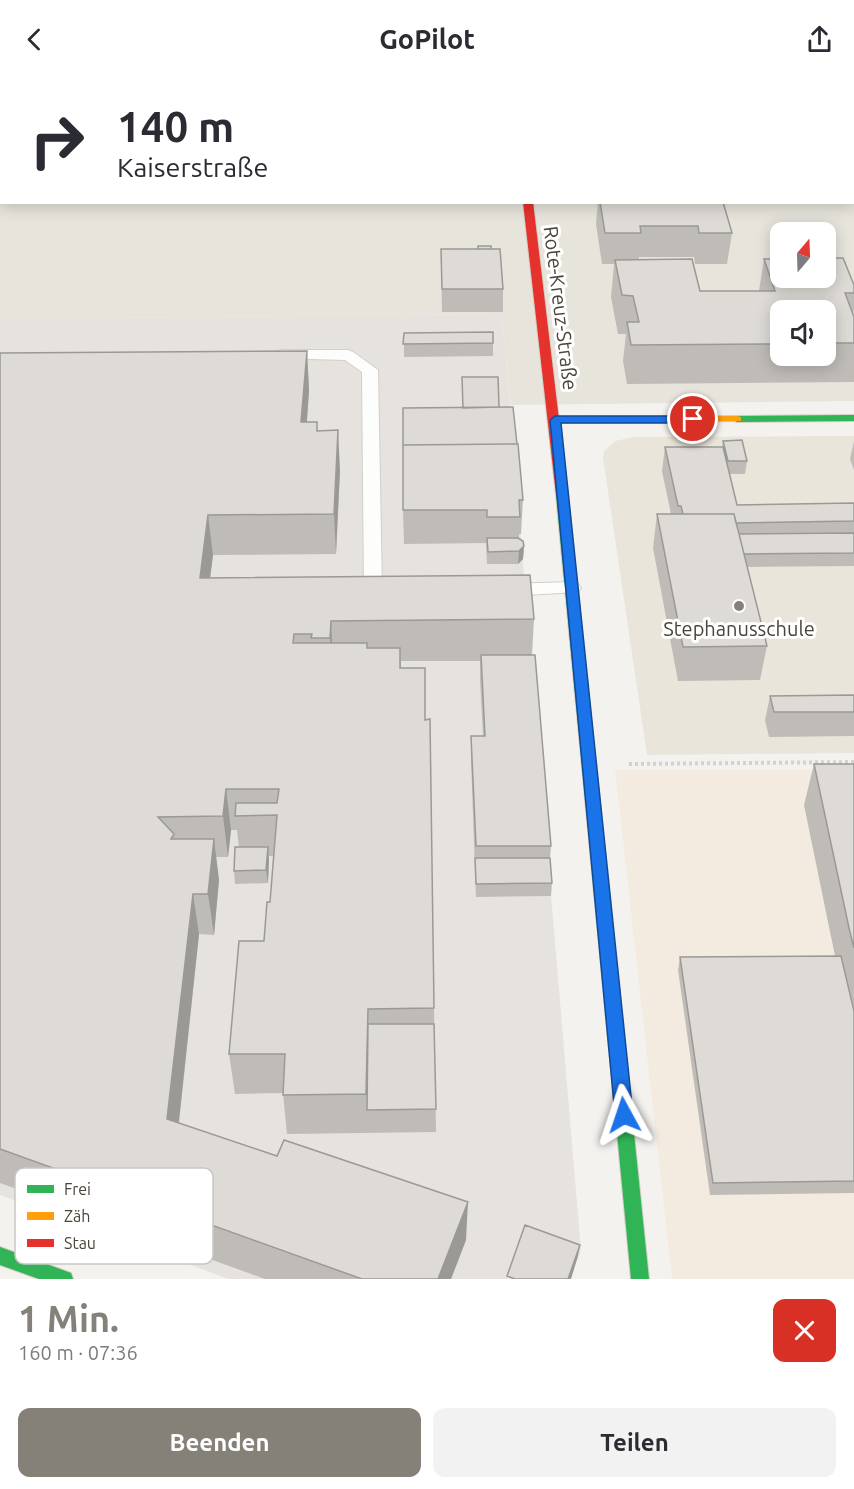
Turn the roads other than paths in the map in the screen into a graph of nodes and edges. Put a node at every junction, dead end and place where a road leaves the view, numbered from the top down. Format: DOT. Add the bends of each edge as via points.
graph roads {
  1 [pos="528,204"];
  2 [pos="264,355"];
  3 [pos="854,418"];
  4 [pos="555,420"];
  5 [pos="572,588"];
  6 [pos="487,590"];
  7 [pos="396,591"];
  8 [pos="350,592"];
  9 [pos="373,592"];
  10 [pos="0,1256"];
  11 [pos="15,1261"];
  12 [pos="22,1264"];
  13 [pos="64,1279"];
  14 [pos="640,1279"];
  1 -- 4 [label="street, Rote-Kreuz-Straße"];
  2 -- 9 [label="lane" via="348,355 370,370"];
  3 -- 4 [label="street"];
  4 -- 5 [label="street, Rote-Kreuz-Straße"];
  5 -- 6 [label="lane"];
  5 -- 14 [label="street, Rote-Kreuz-Straße"];
  7 -- 9 [label="lane"];
  8 -- 9 [label="lane"];
  10 -- 11 [label="street"];
  12 -- 13 [label="street"];
}
